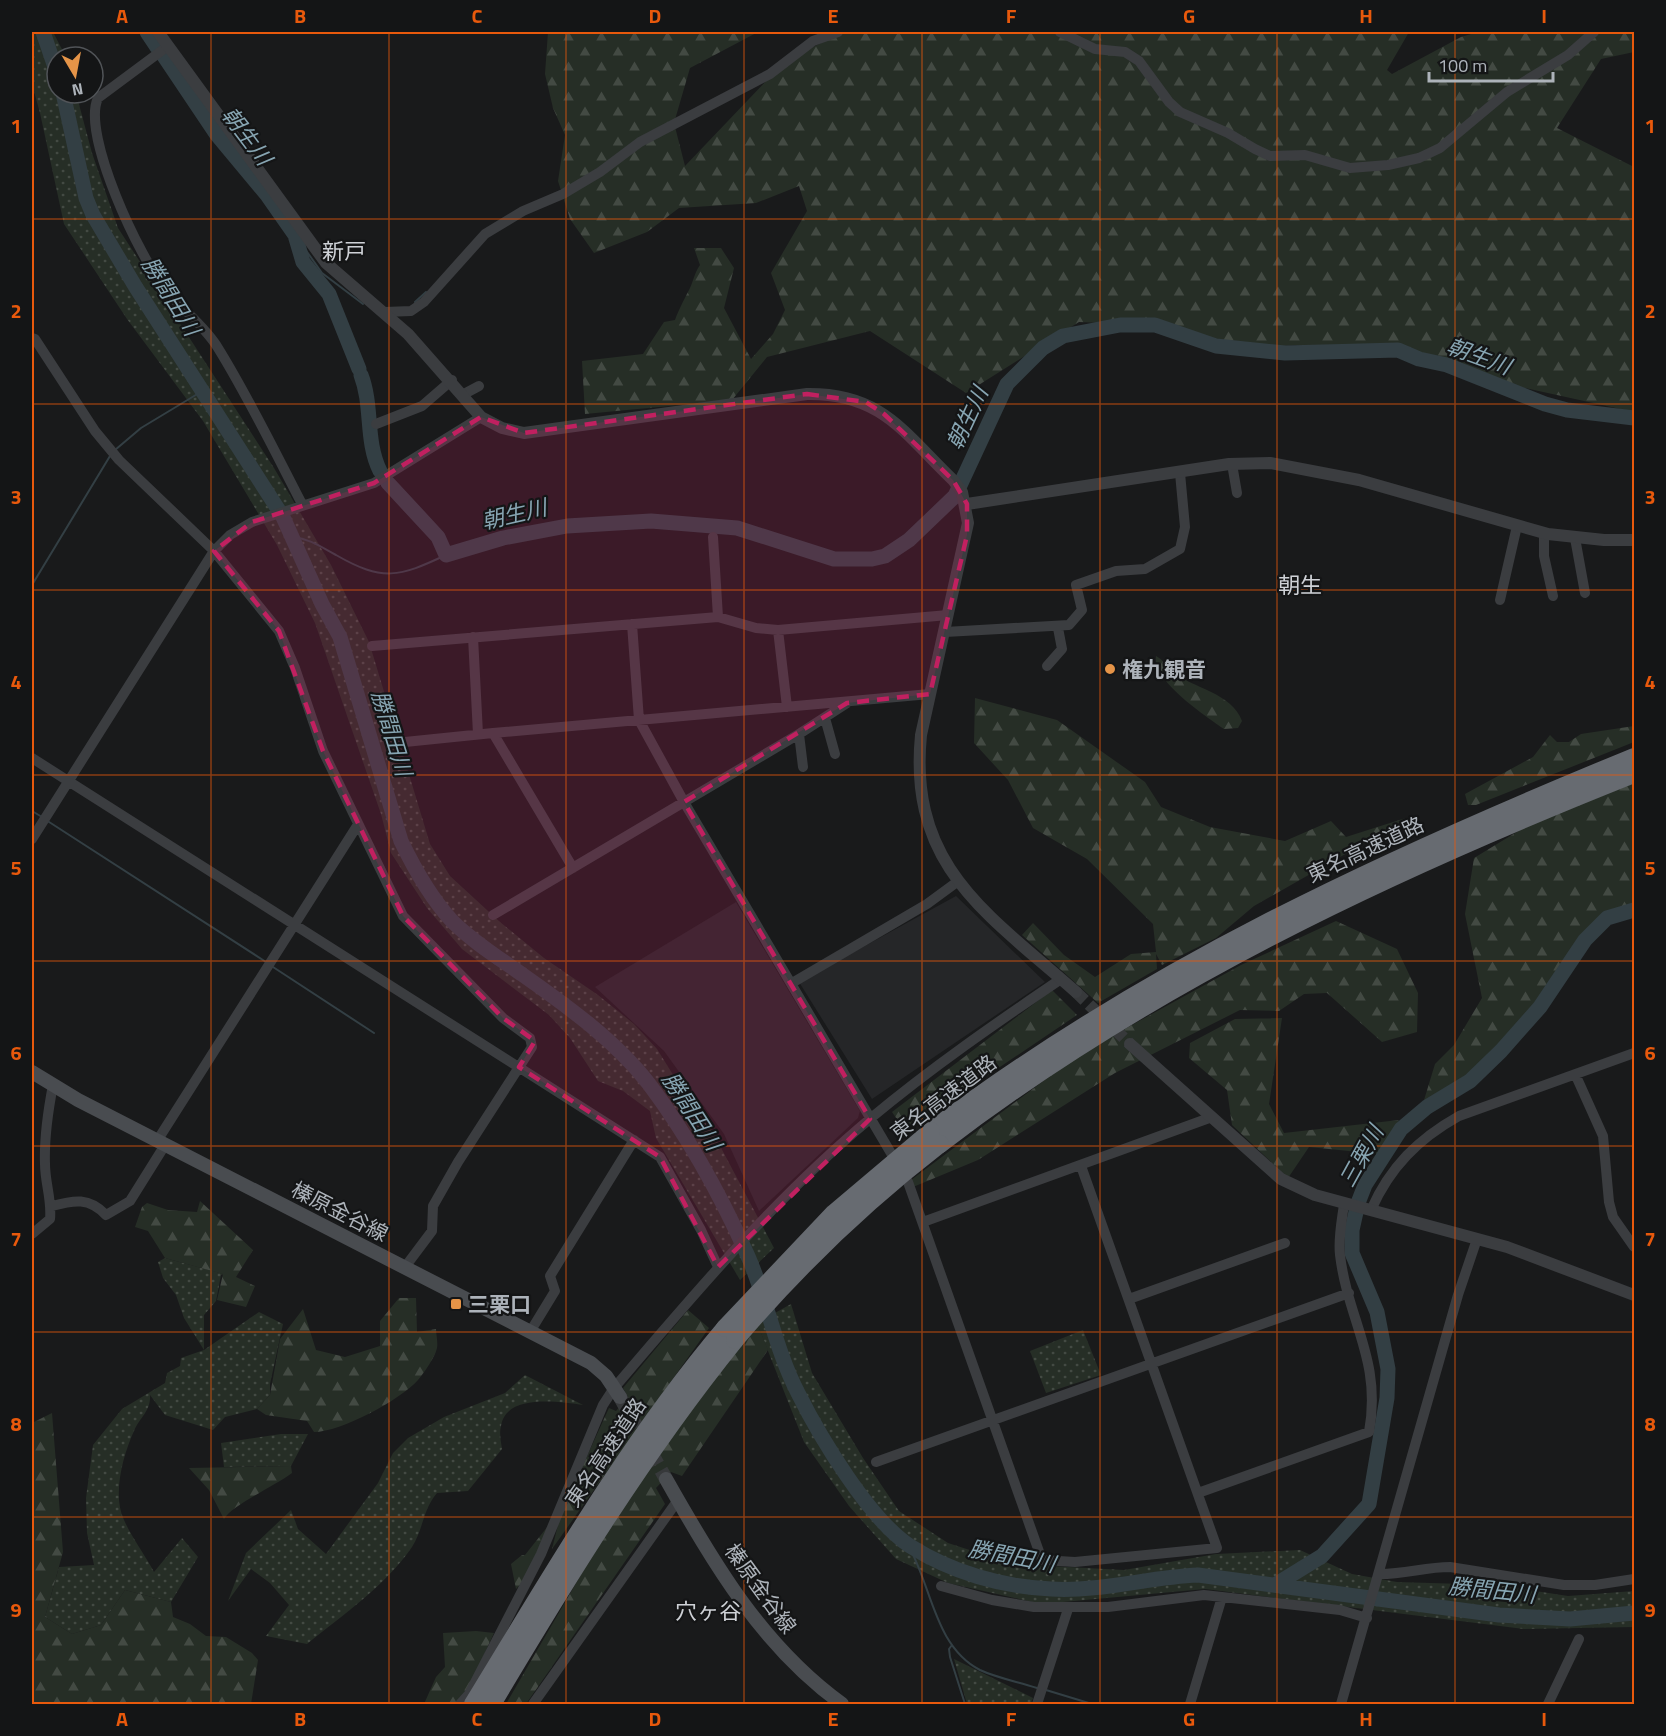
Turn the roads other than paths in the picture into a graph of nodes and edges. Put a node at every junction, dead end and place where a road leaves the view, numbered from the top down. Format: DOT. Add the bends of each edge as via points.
graph roads {
  1 [pos="158,32"];
  2 [pos="838,32"];
  3 [pos="1060,32"];
  4 [pos="1594,32"];
  5 [pos="168,46"];
  6 [pos="385,312"];
  7 [pos="32,338"];
  8 [pos="452,381"];
  9 [pos="479,386"];
  10 [pos="464,394"];
  11 [pos="481,417"];
  12 [pos="376,424"];
  13 [pos="1232,464"];
  14 [pos="1180,473"];
  15 [pos="1238,493"];
  16 [pos="302,504"];
  17 [pos="967,504"];
  18 [pos="1517,526"];
  19 [pos="1544,533"];
  20 [pos="713,537"];
  21 [pos="1575,538"];
  22 [pos="1635,540"];
  23 [pos="214,552"];
  24 [pos="1585,593"];
  25 [pos="1553,596"];
  26 [pos="1500,600"];
  27 [pos="948,615"];
  28 [pos="718,617"];
  29 [pos="632,624"];
  30 [pos="1058,628"];
  31 [pos="778,630"];
  32 [pos="945,632"];
  33 [pos="473,638"];
  34 [pos="372,646"];
  35 [pos="1047,666"];
  36 [pos="930,694"];
  37 [pos="847,702"];
  38 [pos="786,707"];
  39 [pos="825,718"];
  40 [pos="639,720"];
  41 [pos="493,733"];
  42 [pos="478,734"];
  43 [pos="799,734"];
  44 [pos="405,742"];
  45 [pos="835,754"];
  46 [pos="1635,757"];
  47 [pos="32,758"];
  48 [pos="803,767"];
  49 [pos="1635,774"];
  50 [pos="68,781"];
  51 [pos="684,802"];
  52 [pos="357,826"];
  53 [pos="32,839"];
  54 [pos="573,868"];
  55 [pos="957,882"];
  56 [pos="493,915"];
  57 [pos="293,924"];
  58 [pos="1061,979"];
  59 [pos="792,983"];
  60 [pos="1076,992"];
  61 [pos="1130,1044"];
  62 [pos="1635,1053"];
  63 [pos="519,1067"];
  64 [pos="32,1072"];
  65 [pos="1576,1076"];
  66 [pos="52,1085"];
  67 [pos="1212,1117"];
  68 [pos="870,1119"];
  69 [pos="935,1138"];
  70 [pos="634,1140"];
  71 [pos="161,1143"];
  72 [pos="1081,1166"];
  73 [pos="1344,1204"];
  74 [pos="52,1206"];
  75 [pos="1371,1210"];
  76 [pos="922,1222"];
  77 [pos="32,1234"];
  78 [pos="1478,1239"];
  79 [pos="1286,1243"];
  80 [pos="1635,1248"];
  81 [pos="718,1267"];
  82 [pos="405,1268"];
  83 [pos="1348,1293"];
  84 [pos="1635,1295"];
  85 [pos="1129,1299"];
  86 [pos="530,1332"];
  87 [pos="730,1334"];
  88 [pos="1152,1364"];
  89 [pos="617,1392"];
  90 [pos="993,1420"];
  91 [pos="876,1462"];
  92 [pos="666,1479"];
  93 [pos="1198,1493"];
  94 [pos="678,1500"];
  95 [pos="1379,1576"];
  96 [pos="1635,1579"];
  97 [pos="941,1586"];
  98 [pos="1222,1597"];
  99 [pos="1068,1609"];
  100 [pos="1368,1615"];
  101 [pos="1579,1640"];
  102 [pos="1040,1695"];
  103 [pos="460,1704"];
  104 [pos="473,1704"];
  105 [pos="492,1704"];
  106 [pos="533,1704"];
  107 [pos="842,1704"];
  108 [pos="1190,1704"];
  109 [pos="1341,1704"];
  110 [pos="1548,1704"];
  1 -- 5 [label="street"];
  2 -- 6 [label="street" via="813,41 770,74 640,142 562,194 523,211 486,234 424,302 411,311"];
  3 -- 4 [label="street" via="1095,49 1125,52 1139,61 1180,112 1255,149 1270,156 1305,155 1350,168 1388,165 1440,148 1507,92 1568,55"];
  5 -- 6 [label="street" via="326,262"];
  5 -- 16 [label="street" via="98,98 93,108 110,179 142,256 166,290 217,346"];
  6 -- 8 [label="street"];
  7 -- 23 [label="street" via="119,460"];
  8 -- 10 [label="street"];
  8 -- 12 [label="street" via="422,406"];
  9 -- 10 [label="street"];
  10 -- 11 [label="street"];
  11 -- 16 [label="street" via="374,483"];
  11 -- 17 [label="street" via="524,433 807,394 844,395 866,402 884,414 953,480"];
  13 -- 14 [label="street"];
  13 -- 15 [label="street"];
  13 -- 18 [label="street" via="1270,463 1359,480"];
  14 -- 17 [label="street"];
  14 -- 30 [label="street" via="1185,527 1180,549 1145,569 1116,572 1076,585 1082,610 1069,625"];
  16 -- 23 [label="street" via="257,520 230,535"];
  17 -- 27 [label="street" via="966,535"];
  18 -- 19 [label="street"];
  18 -- 26 [label="street"];
  19 -- 21 [label="street"];
  19 -- 25 [label="street" via="1544,556"];
  20 -- 28 [label="street"];
  21 -- 22 [label="street"];
  21 -- 24 [label="street"];
  23 -- 50 [label="street"];
  23 -- 52 [label="street" via="279,631 323,751"];
  27 -- 31 [label="street"];
  27 -- 32 [label="street"];
  28 -- 29 [label="street"];
  28 -- 31 [label="street"];
  29 -- 33 [label="street"];
  29 -- 40 [label="street"];
  30 -- 32 [label="street"];
  30 -- 35 [label="street" via="1062,650"];
  31 -- 38 [label="street"];
  32 -- 36 [label="street"];
  33 -- 34 [label="street"];
  33 -- 42 [label="street"];
  36 -- 37 [label="street"];
  36 -- 55 [label="street" via="918,762 920,786 933,839"];
  37 -- 38 [label="street"];
  37 -- 39 [label="street"];
  38 -- 40 [label="street"];
  39 -- 43 [label="street"];
  39 -- 45 [label="street"];
  40 -- 41 [label="street"];
  40 -- 51 [label="street"];
  41 -- 42 [label="street"];
  41 -- 54 [label="street"];
  42 -- 44 [label="street"];
  43 -- 48 [label="street"];
  43 -- 51 [label="street"];
  46 -- 69 [label="highway, 東名高速道路" via="1418,848 1226,943 1077,1030 978,1096"];
  47 -- 50 [label="street"];
  49 -- 69 [label="highway, 東名高速道路" via="1438,855 1249,947 1074,1049"];
  50 -- 53 [label="street"];
  50 -- 57 [label="street"];
  51 -- 54 [label="street"];
  51 -- 59 [label="street"];
  52 -- 57 [label="street"];
  52 -- 63 [label="street" via="403,916 503,1018 530,1038 532,1047"];
  54 -- 56 [label="street"];
  55 -- 58 [label="street"];
  55 -- 59 [label="street" via="927,904"];
  57 -- 63 [label="street"];
  57 -- 71 [label="street"];
  58 -- 60 [label="street"];
  58 -- 68 [label="street"];
  59 -- 68 [label="street"];
  61 -- 67 [label="street"];
  62 -- 65 [label="street"];
  63 -- 70 [label="street"];
  63 -- 82 [label="street" via="433,1206 432,1232"];
  64 -- 66 [label="main road, 榛原金谷線"];
  65 -- 75 [label="street" via="1459,1116 1438,1128 1404,1156"];
  65 -- 80 [label="street" via="1602,1136 1613,1217"];
  66 -- 71 [label="main road, 榛原金谷線"];
  66 -- 74 [label="street" via="45,1131 45,1167"];
  67 -- 72 [label="street"];
  67 -- 73 [label="street" via="1281,1179"];
  68 -- 76 [label="street" via="908,1182"];
  68 -- 81 [label="street"];
  69 -- 87 [label="highway, 東名高速道路, bridge" via="834,1213"];
  70 -- 81 [label="street" via="660,1157"];
  70 -- 86 [label="street" via="549,1275 555,1291"];
  71 -- 74 [label="street" via="130,1201 106,1215 83,1200"];
  71 -- 82 [label="main road, 榛原金谷線"];
  72 -- 76 [label="street"];
  72 -- 85 [label="street"];
  73 -- 75 [label="street"];
  73 -- 83 [label="street" via="1340,1254"];
  74 -- 77 [label="street" via="50,1219"];
  75 -- 78 [label="street"];
  76 -- 90 [label="street"];
  78 -- 84 [label="street"];
  78 -- 95 [label="street" via="1458,1295"];
  79 -- 85 [label="street"];
  81 -- 89 [label="street"];
  82 -- 86 [label="main road, 榛原金谷線"];
  83 -- 88 [label="street"];
  83 -- 93 [label="street" via="1368,1357 1374,1395 1369,1432"];
  85 -- 88 [label="street"];
  86 -- 89 [label="main road, 榛原金谷線" via="591,1363"];
  87 -- 104 [label="highway, 東名高速道路" via="663,1405"];
  87 -- 105 [label="highway, 東名高速道路" via="626,1487"];
  88 -- 90 [label="street"];
  88 -- 93 [label="street"];
  89 -- 103 [label="street" via="603,1405 541,1554 469,1694"];
  90 -- 91 [label="street"];
  90 -- 93 [label="street" via="1042,1560 1075,1563 1217,1548"];
  92 -- 94 [label="main road, 榛原金谷線"];
  94 -- 106 [label="street"];
  94 -- 107 [label="main road, 榛原金谷線" via="743,1606 796,1669"];
  95 -- 96 [label="street" via="1449,1567 1564,1585"];
  95 -- 100 [label="street"];
  97 -- 99 [label="street" via="992,1600"];
  98 -- 99 [label="street" via="1174,1597"];
  98 -- 100 [label="street"];
  98 -- 108 [label="street"];
  99 -- 102 [label="street"];
  100 -- 109 [label="street"];
  101 -- 110 [label="street"];
}
